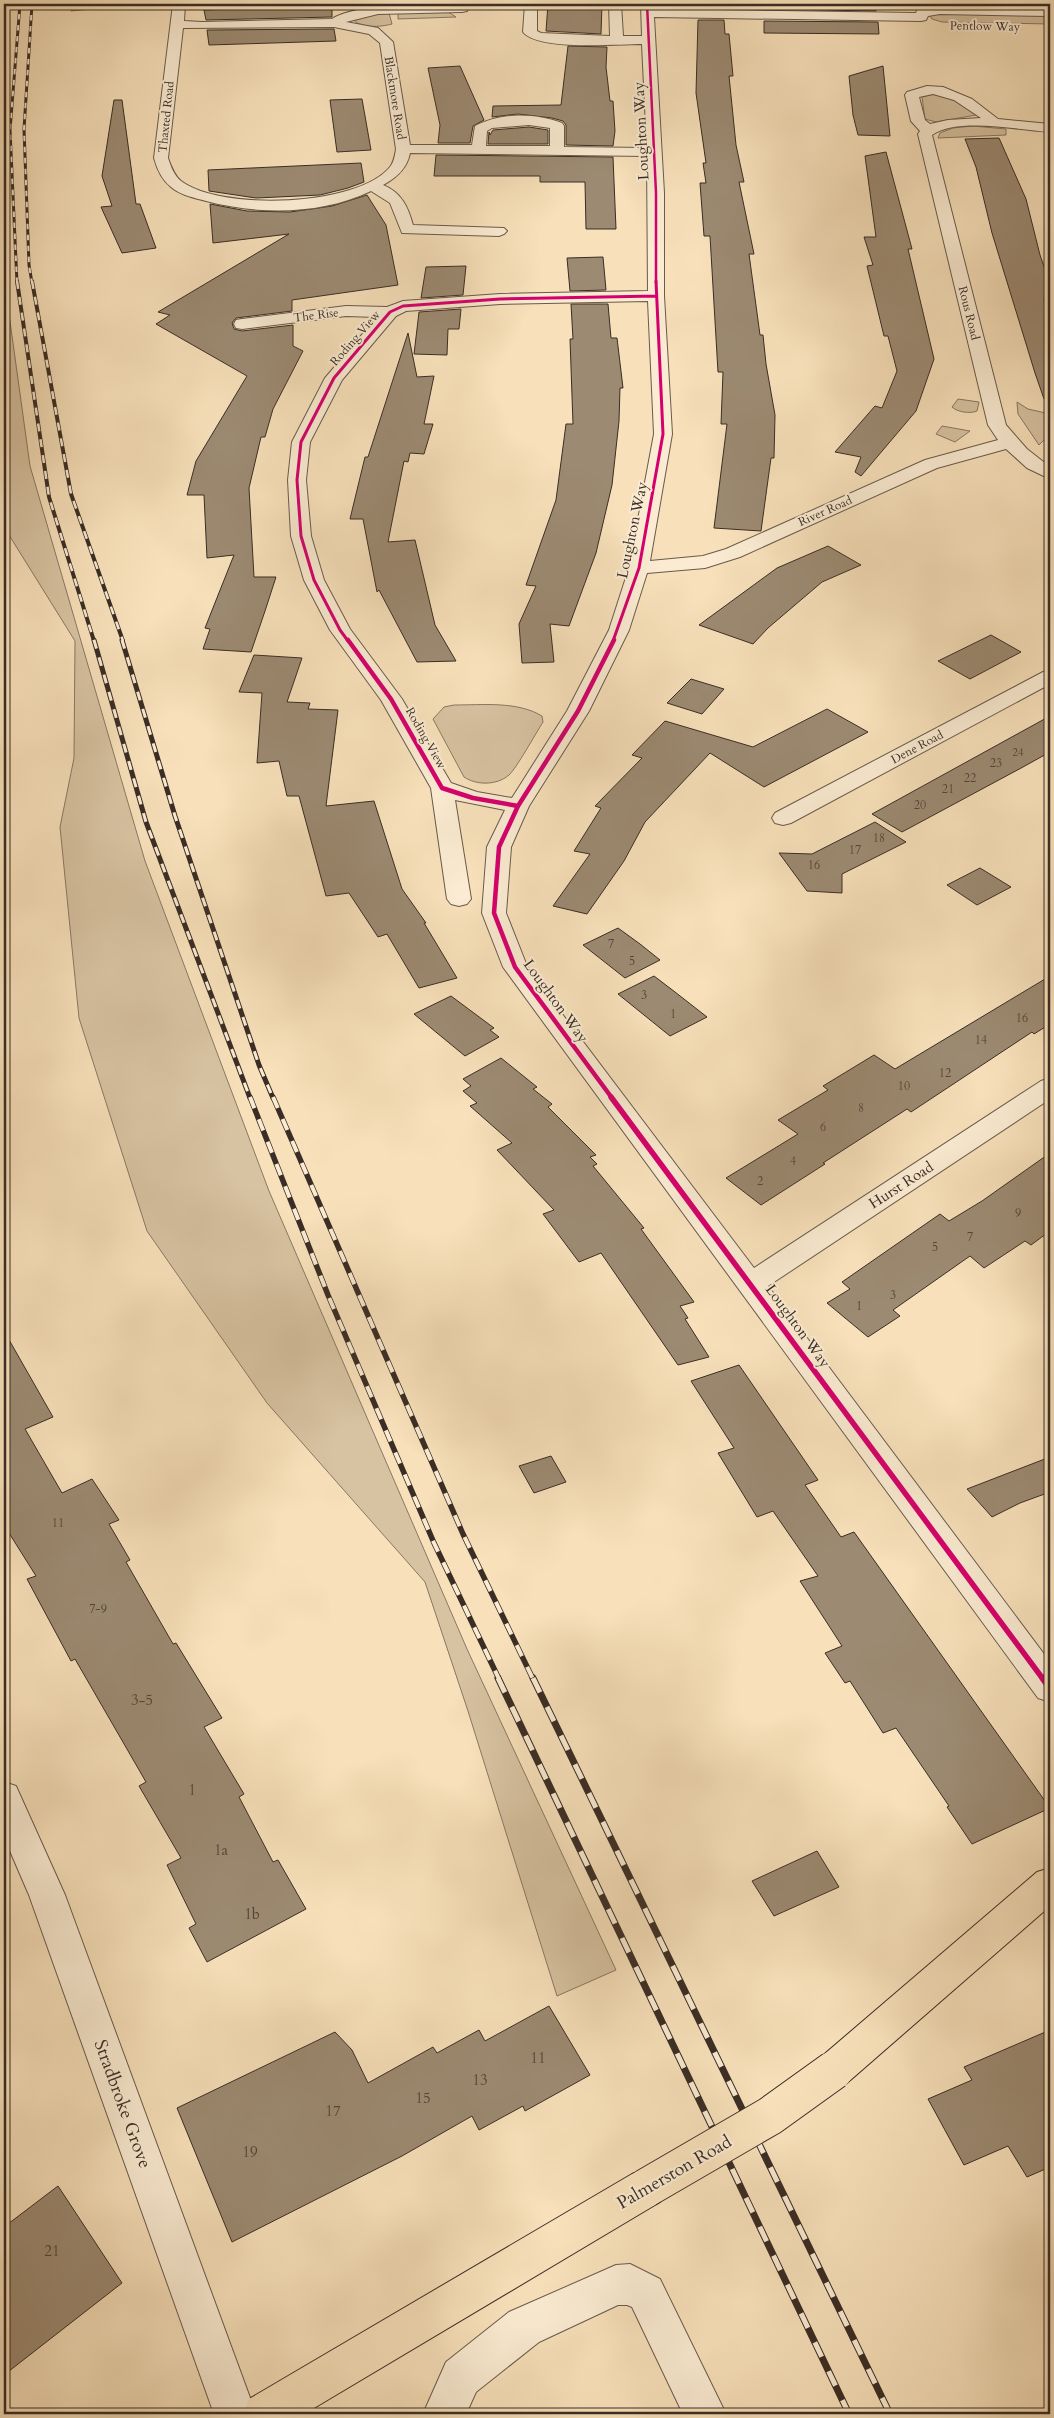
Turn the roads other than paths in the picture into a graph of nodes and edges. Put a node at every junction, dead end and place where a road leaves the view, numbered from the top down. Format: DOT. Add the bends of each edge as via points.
graph roads {
  1 [pos="179,4"];
  2 [pos="531,4"];
  3 [pos="615,4"];
  4 [pos="462,8"];
  5 [pos="648,8"];
  6 [pos="772,9"];
  7 [pos="1050,12"];
  8 [pos="921,18"];
  9 [pos="334,23"];
  10 [pos="176,24"];
  11 [pos="938,24"];
  12 [pos="617,39"];
  13 [pos="649,40"];
  14 [pos="994,124"];
  15 [pos="1050,128"];
  16 [pos="928,130"];
  17 [pos="403,149"];
  18 [pos="479,151"];
  19 [pos="557,152"];
  20 [pos="654,152"];
  21 [pos="372,186"];
  22 [pos="499,231"];
  23 [pos="656,296"];
  24 [pos="390,312"];
  25 [pos="242,324"];
  26 [pos="1008,443"];
  27 [pos="1050,474"];
  28 [pos="639,568"];
  29 [pos="1050,676"];
  30 [pos="442,788"];
  31 [pos="518,806"];
  32 [pos="783,818"];
  33 [pos="459,899"];
  34 [pos="1050,1087"];
  35 [pos="751,1284"];
  36 [pos="1050,1688"];
  37 [pos="4,1798"];
  38 [pos="1050,1884"];
  39 [pos="235,2414"];
  40 [pos="264,2414"];
  41 [pos="444,2414"];
  42 [pos="705,2414"];
  1 -- 10 [label="street, Thaxted Road"];
  2 -- 12 [label="street" via="530,32 536,36"];
  3 -- 12 [label="street"];
  4 -- 9 [label="street" via="364,11 345,15"];
  5 -- 6 [label="street, Pentlow Way"];
  5 -- 13 [label="street, Loughton Way"];
  6 -- 8 [label="street, Pentlow Way"];
  7 -- 8 [label="street, Pentlow Way" via="940,10 922,13"];
  8 -- 11 [label="street, Pentlow Way"];
  9 -- 10 [label="street, Blackmore Road"];
  9 -- 17 [label="street, Blackmore Road" via="373,31 386,42"];
  10 -- 21 [label="street, Thaxted Road" via="161,158 166,172 178,185 204,195 260,206 294,206 328,200"];
  12 -- 13 [label="street"];
  13 -- 20 [label="street, Loughton Way"];
  14 -- 15 [label="street"];
  14 -- 16 [label="street" via="944,124"];
  14 -- 16 [label="street" via="985,114 948,92 936,90 912,95 918,120"];
  16 -- 26 [label="street, Rous Road" via="925,140 998,426"];
  17 -- 18 [label="street, Blackmore Road"];
  17 -- 21 [label="street, Thaxted Road" via="400,164 389,176"];
  18 -- 19 [label="street, Blackmore Road"];
  18 -- 19 [label="street" via="480,129 486,124 529,121 550,122 557,126"];
  19 -- 20 [label="street, Blackmore Road"];
  20 -- 23 [label="street, Loughton Way"];
  21 -- 22 [label="street" via="395,197 407,230"];
  23 -- 24 [label="street, Roding View" via="430,303 403,306"];
  23 -- 28 [label="street, Loughton Way" via="663,434"];
  24 -- 25 [label="street, The Rise" via="346,311"];
  24 -- 30 [label="street, Roding View" via="334,378 301,442 297,480 301,536 314,580 340,630 391,699"];
  26 -- 27 [label="street, Rous Road" via="1024,459"];
  26 -- 28 [label="street, River Road" via="931,464 733,553 705,562"];
  28 -- 31 [label="street, Loughton Way" via="619,630 593,683"];
  29 -- 32 [label="street, Dene Road"];
  30 -- 31 [label="street, Roding View" via="473,798"];
  30 -- 33 [label="street"];
  31 -- 35 [label="street, Loughton Way" via="499,847 494,913 515,968"];
  34 -- 35 [label="street, Hurst Road"];
  35 -- 36 [label="street, Loughton Way"];
  37 -- 39 [label="street, Stradbroke Grove" via="47,1895"];
  38 -- 40 [label="main road, Palmerston Road, bridge" via="834,2070 770,2116"];
  41 -- 42 [label="street" via="461,2377 524,2327 616,2285 630,2284 646,2293"];
}
